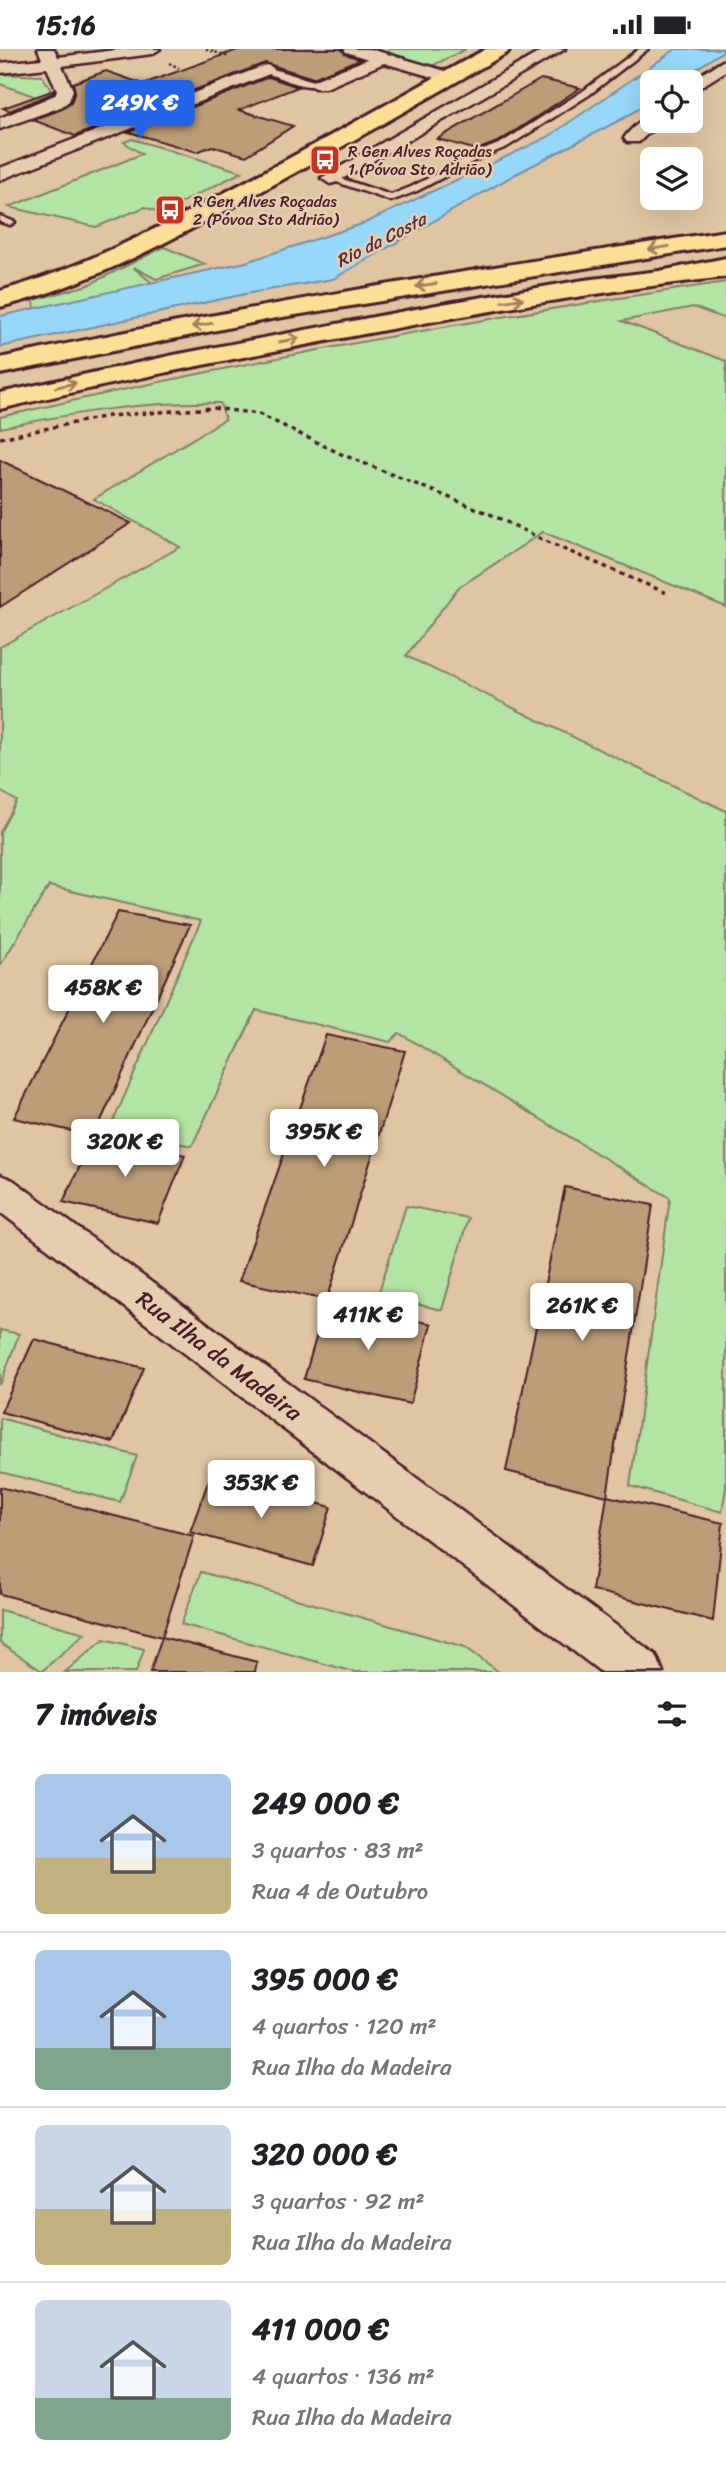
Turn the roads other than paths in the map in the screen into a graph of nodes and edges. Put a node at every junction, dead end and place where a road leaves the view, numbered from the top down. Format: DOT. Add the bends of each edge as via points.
graph roads {
  1 [pos="152,49"];
  2 [pos="352,49"];
  3 [pos="500,49"];
  4 [pos="557,49"];
  5 [pos="643,49"];
  6 [pos="50,56"];
  7 [pos="383,58"];
  8 [pos="726,64"];
  9 [pos="0,68"];
  10 [pos="266,70"];
  11 [pos="450,77"];
  12 [pos="703,80"];
  13 [pos="320,84"];
  14 [pos="703,86"];
  15 [pos="722,90"];
  16 [pos="424,92"];
  17 [pos="464,101"];
  18 [pos="0,124"];
  19 [pos="640,132"];
  20 [pos="633,138"];
  21 [pos="0,174"];
  22 [pos="330,178"];
  23 [pos="726,237"];
  24 [pos="726,268"];
  25 [pos="0,299"];
  26 [pos="0,366"];
  27 [pos="0,401"];
  28 [pos="0,1191"];
  29 [pos="639,1672"];
  1 -- 6 [label="street"];
  2 -- 7 [label="street"];
  3 -- 11 [label="main road"];
  4 -- 17 [label="street"];
  5 -- 22 [label="lane" via="586,93 504,145 414,189 391,198"];
  6 -- 9 [label="street"];
  6 -- 18 [label="street" via="65,90 62,97"];
  7 -- 11 [label="street"];
  7 -- 13 [label="street"];
  8 -- 12 [label="street"];
  10 -- 13 [label="lane"];
  10 -- 21 [label="street"];
  11 -- 16 [label="main road"];
  14 -- 15 [label="street"];
  16 -- 17 [label="street"];
  16 -- 25 [label="main road" via="143,244 94,267"];
  17 -- 22 [label="street"];
  19 -- 20 [label="street"];
  23 -- 26 [label="main road, one-way" via="404,288 103,342"];
  27 -- 24 [label="main road, one-way" via="118,373 443,311"];
  28 -- 29 [label="street, Rua Ilha da Madeira"];
}
